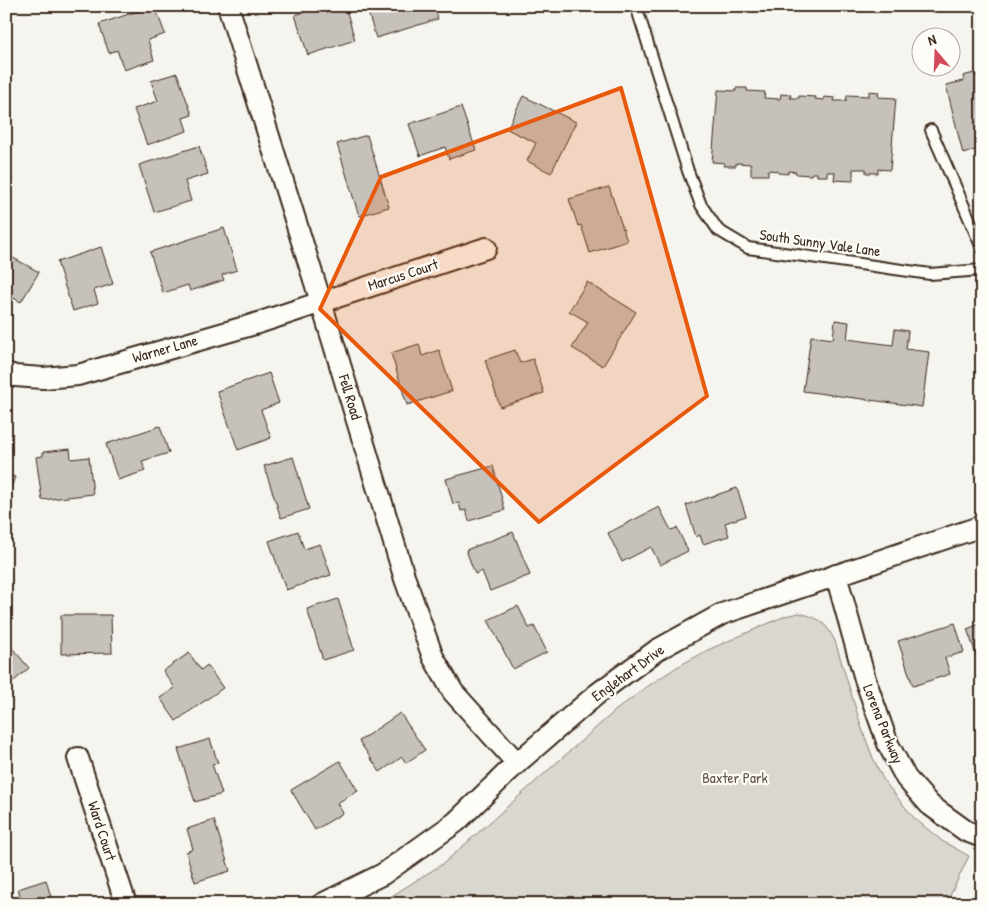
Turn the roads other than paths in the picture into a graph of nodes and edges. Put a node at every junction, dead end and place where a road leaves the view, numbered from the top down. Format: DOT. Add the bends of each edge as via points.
graph roads {
  1 [pos="228,6"];
  2 [pos="636,6"];
  3 [pos="931,130"];
  4 [pos="486,248"];
  5 [pos="982,248"];
  6 [pos="982,270"];
  7 [pos="321,302"];
  8 [pos="6,374"];
  9 [pos="982,526"];
  10 [pos="836,575"];
  11 [pos="78,758"];
  12 [pos="517,763"];
  13 [pos="982,837"];
  14 [pos="126,904"];
  15 [pos="322,904"];
  1 -- 7 [label="street, Fell Road"];
  2 -- 6 [label="lane, South Sunny Vale Lane" via="688,171 701,205 718,230 748,248 930,274"];
  3 -- 5 [label="lane"];
  4 -- 7 [label="street, Marcus Court"];
  7 -- 8 [label="street, Warner Lane" via="78,375 43,378"];
  7 -- 12 [label="street, Fell Road" via="405,579 433,657 453,692"];
  9 -- 10 [label="street, Englehart Drive"];
  10 -- 12 [label="street, Englehart Drive" via="722,614 657,650 597,694"];
  10 -- 13 [label="street, Lorena Parkway" via="865,679 888,744 906,778 930,805"];
  11 -- 14 [label="street, Ward Court"];
  12 -- 15 [label="street, Englehart Drive" via="456,822 383,874"];
}
